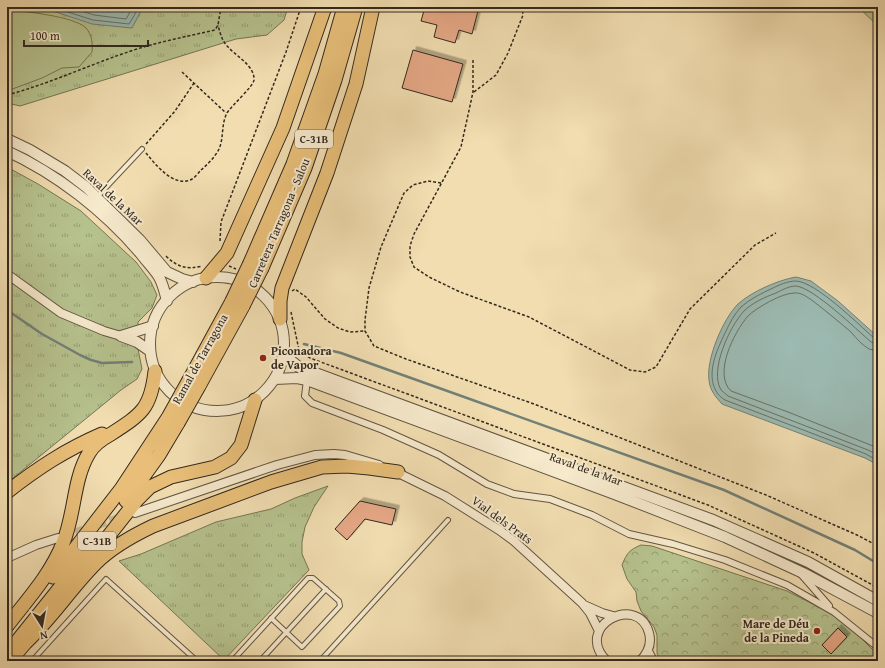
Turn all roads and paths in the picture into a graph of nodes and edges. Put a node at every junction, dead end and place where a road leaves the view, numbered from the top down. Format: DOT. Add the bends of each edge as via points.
graph roads {
  1 [pos="221,7"];
  2 [pos="301,7"];
  3 [pos="325,7"];
  4 [pos="344,7"];
  5 [pos="356,7"];
  6 [pos="373,7"];
  7 [pos="522,7"];
  8 [pos="218,25"];
  9 [pos="473,60"];
  10 [pos="182,72"];
  11 [pos="194,83"];
  12 [pos="473,92"];
  13 [pos="7,95"];
  14 [pos="227,114"];
  15 [pos="7,139"];
  16 [pos="142,149"];
  17 [pos="7,151"];
  18 [pos="441,183"];
  19 [pos="97,197"];
  20 [pos="776,233"];
  21 [pos="220,242"];
  22 [pos="163,253"];
  23 [pos="221,261"];
  24 [pos="206,264"];
  25 [pos="256,265"];
  26 [pos="241,272"];
  27 [pos="7,274"];
  28 [pos="206,278"];
  29 [pos="193,282"];
  30 [pos="295,289"];
  31 [pos="166,300"];
  32 [pos="291,311"];
  33 [pos="280,319"];
  34 [pos="153,326"];
  35 [pos="365,331"];
  36 [pos="121,336"];
  37 [pos="150,351"];
  38 [pos="284,353"];
  39 [pos="155,370"];
  40 [pos="275,379"];
  41 [pos="306,380"];
  42 [pos="194,383"];
  43 [pos="255,400"];
  44 [pos="132,420"];
  45 [pos="173,420"];
  46 [pos="398,472"];
  47 [pos="7,492"];
  48 [pos="135,513"];
  49 [pos="448,520"];
  50 [pos="58,538"];
  51 [pos="878,546"];
  52 [pos="7,558"];
  53 [pos="798,571"];
  54 [pos="878,588"];
  55 [pos="326,589"];
  56 [pos="878,601"];
  57 [pos="582,603"];
  58 [pos="834,612"];
  59 [pos="878,613"];
  60 [pos="613,616"];
  61 [pos="271,618"];
  62 [pos="7,626"];
  63 [pos="599,631"];
  64 [pos="287,632"];
  65 [pos="7,635"];
  66 [pos="878,642"];
  67 [pos="22,646"];
  68 [pos="648,651"];
  69 [pos="600,653"];
  70 [pos="7,654"];
  71 [pos="10,661"];
  72 [pos="32,661"];
  73 [pos="198,661"];
  74 [pos="234,661"];
  75 [pos="260,661"];
  76 [pos="320,661"];
  77 [pos="597,661"];
  78 [pos="607,661"];
  79 [pos="640,661"];
  80 [pos="653,661"];
  1 -- 8 [label="path"];
  2 -- 21 [label="path" via="221,222"];
  3 -- 23 [label="highway" via="283,128 227,253"];
  4 -- 25 [label="highway, Carretera Tarragona - Salou / C-31B" via="324,74"];
  5 -- 25 [label="highway, Carretera Tarragona - Salou / C-31B" via="335,80 304,168"];
  6 -- 33 [label="highway" via="349,106 327,173 282,288"];
  7 -- 12 [label="path" via="523,15 499,70"];
  8 -- 13 [label="path" via="215,30 137,49 30,89"];
  8 -- 14 [label="path" via="221,37 246,64 254,81"];
  9 -- 12 [label="path"];
  10 -- 11 [label="path"];
  11 -- 14 [label="path"];
  11 -- 16 [label="path" via="175,111"];
  12 -- 18 [label="path" via="461,147"];
  14 -- 16 [label="path" via="219,150 191,180 183,182 161,171"];
  15 -- 19 [label="street, Raval de la Mar" via="65,171"];
  16 -- 19 [label="lane"];
  17 -- 31 [label="street, Raval de la Mar" via="50,175 105,217 156,274 164,287"];
  18 -- 20 [label="path" via="410,246 410,257 414,267 429,278 460,292 529,317 630,370 645,372 656,367 690,309 755,246"];
  18 -- 35 [label="path" via="428,181 413,185 404,193 381,247 369,288"];
  19 -- 29 [label="street, Raval de la Mar" via="140,240 167,272"];
  22 -- 24 [label="path" via="172,262 181,266 193,268"];
  23 -- 26 [label="path"];
  23 -- 28 [label="highway"];
  25 -- 42 [label="highway, Carretera Tarragona - Salou / C-31B, bridge"];
  27 -- 36 [label="street" via="61,313"];
  28 -- 29 [label="street"];
  28 -- 33 [label="street" via="232,279 250,286 266,298"];
  29 -- 31 [label="street"];
  30 -- 35 [label="path" via="306,297 325,319 338,328 350,332"];
  31 -- 34 [label="street"];
  32 -- 54 [label="path" via="299,350 310,358 708,505 814,553"];
  33 -- 38 [label="street"];
  34 -- 36 [label="street"];
  34 -- 37 [label="street"];
  35 -- 51 [label="path" via="374,346 534,404 766,495"];
  36 -- 37 [label="street" via="137,342"];
  37 -- 39 [label="street"];
  38 -- 40 [label="street"];
  38 -- 56 [label="street, Raval de la Mar" via="299,367 713,520 808,562"];
  39 -- 43 [label="street" via="170,392 198,409 237,409"];
  39 -- 44 [label="highway" via="152,393 146,406"];
  40 -- 41 [label="street, Raval de la Mar"];
  40 -- 43 [label="street"];
  41 -- 53 [label="street, Raval de la Mar" via="612,493 725,537"];
  41 -- 58 [label="street" via="305,396 312,403 439,455 487,484 514,494 550,499 629,534 725,560 786,585"];
  42 -- 45 [label="highway, Ramal de Tarragona / C-31B, bridge"];
  43 -- 67 [label="highway" via="246,434 237,452 215,467 171,477 143,493"];
  44 -- 47 [label="highway" via="54,458"];
  44 -- 62 [label="highway" via="94,445 88,454 77,483 64,543 57,558"];
  45 -- 65 [label="highway, C-31B"];
  45 -- 70 [label="highway, C-31B" via="158,455 116,516"];
  46 -- 48 [label="street, Vial dels Prats" via="345,455 315,455"];
  46 -- 57 [label="street, Vial dels Prats" via="460,505 514,541"];
  46 -- 67 [label="highway" via="347,466 322,467 271,482 153,526 120,544 97,562 35,635"];
  49 -- 76 [label="lane"];
  50 -- 52 [label="street"];
  53 -- 58 [label="street"];
  53 -- 59 [label="street, Raval de la Mar"];
  55 -- 61 [label="lane" via="313,578 308,578"];
  55 -- 64 [label="lane"];
  55 -- 64 [label="lane" via="339,601 340,606 302,647"];
  57 -- 60 [label="street, Vial dels Prats"];
  57 -- 63 [label="street, Vial dels Prats"];
  58 -- 66 [label="street" via="875,645"];
  60 -- 63 [label="street"];
  60 -- 68 [label="street" via="627,614 645,624 650,637"];
  61 -- 64 [label="lane"];
  61 -- 74 [label="lane"];
  63 -- 69 [label="street"];
  64 -- 75 [label="lane"];
  67 -- 71 [label="highway"];
  68 -- 79 [label="street"];
  68 -- 80 [label="street"];
  69 -- 77 [label="lane"];
  69 -- 78 [label="street"];
  72 -- 73 [label="lane" via="106,579"];
}
